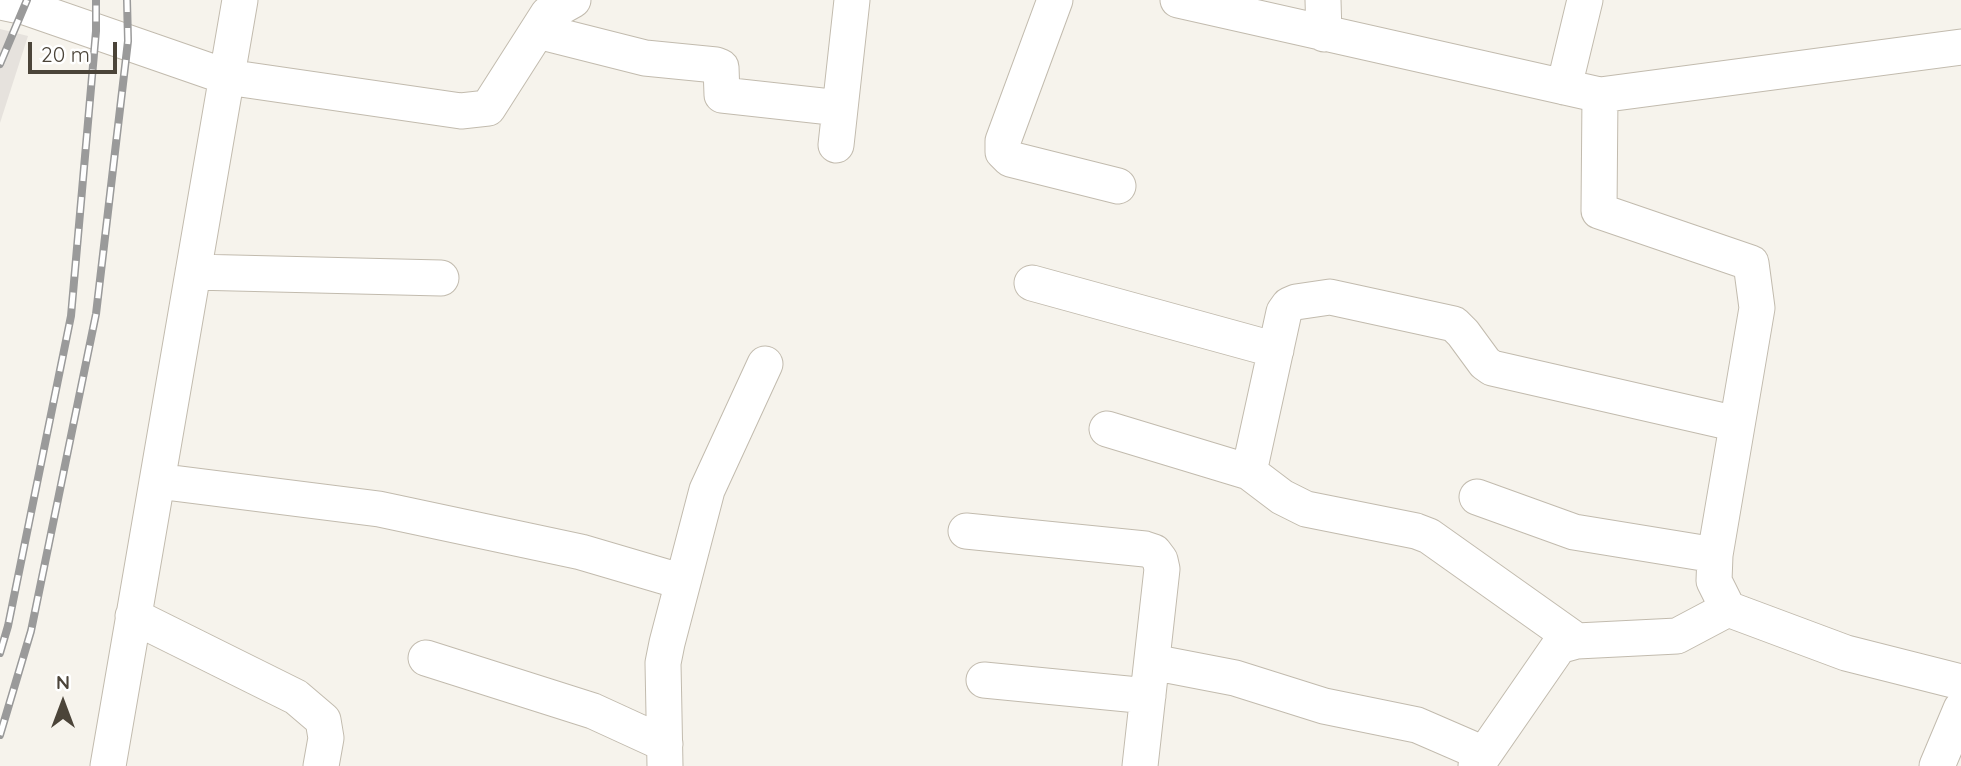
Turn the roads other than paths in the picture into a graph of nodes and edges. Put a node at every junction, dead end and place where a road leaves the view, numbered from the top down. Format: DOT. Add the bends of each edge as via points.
graph roads {
  1 [pos="240,0"];
  2 [pos="573,0"];
  3 [pos="852,0"];
  4 [pos="1055,0"];
  5 [pos="1178,0"];
  6 [pos="1585,0"];
  7 [pos="0,2"];
  8 [pos="1324,17"];
  9 [pos="538,31"];
  10 [pos="1961,47"];
  11 [pos="227,77"];
  12 [pos="1564,87"];
  13 [pos="1600,94"];
  14 [pos="840,108"];
  15 [pos="836,145"];
  16 [pos="1118,186"];
  17 [pos="192,272"];
  18 [pos="441,278"];
  19 [pos="1032,283"];
  20 [pos="1276,350"];
  21 [pos="765,364"];
  22 [pos="1737,424"];
  23 [pos="1107,429"];
  24 [pos="1249,472"];
  25 [pos="157,481"];
  26 [pos="1477,498"];
  27 [pos="966,531"];
  28 [pos="1715,555"];
  29 [pos="683,582"];
  30 [pos="1728,609"];
  31 [pos="133,616"];
  32 [pos="1577,641"];
  33 [pos="426,658"];
  34 [pos="1150,679"];
  35 [pos="984,680"];
  36 [pos="1961,682"];
  37 [pos="1961,709"];
  38 [pos="665,755"];
  39 [pos="1480,760"];
  40 [pos="108,766"];
  41 [pos="321,766"];
  42 [pos="1140,766"];
  43 [pos="1937,766"];
  1 -- 11 [label="street"];
  2 -- 9 [label="street" via="548,14"];
  3 -- 14 [label="street"];
  4 -- 16 [label="street" via="1003,141 1003,152 1010,159"];
  5 -- 8 [label="street"];
  6 -- 12 [label="street"];
  7 -- 11 [label="street"];
  8 -- 12 [label="street"];
  9 -- 11 [label="street" via="488,108 461,111"];
  9 -- 14 [label="street" via="645,58 716,65 720,67 722,95"];
  10 -- 13 [label="street"];
  11 -- 17 [label="street"];
  12 -- 13 [label="street"];
  13 -- 22 [label="street" via="1599,211 1751,263 1757,308"];
  14 -- 15 [label="street"];
  17 -- 18 [label="street"];
  17 -- 25 [label="street"];
  19 -- 20 [label="street"];
  20 -- 22 [label="street" via="1289,305 1343,299 1454,324 1492,368"];
  20 -- 24 [label="street"];
  21 -- 29 [label="street" via="707,490"];
  22 -- 28 [label="street"];
  23 -- 24 [label="street"];
  24 -- 32 [label="street" via="1306,509 1429,536"];
  25 -- 29 [label="street" via="379,509 568,548"];
  25 -- 31 [label="street"];
  26 -- 28 [label="street" via="1574,532"];
  27 -- 34 [label="street" via="1154,552 1162,569"];
  28 -- 30 [label="street" via="1714,580"];
  29 -- 38 [label="street" via="663,663"];
  30 -- 32 [label="street" via="1678,636"];
  30 -- 36 [label="street" via="1846,653"];
  31 -- 40 [label="street"];
  31 -- 41 [label="street" via="296,697 323,720 326,738"];
  32 -- 39 [label="street" via="1559,646"];
  33 -- 38 [label="street" via="593,711"];
  34 -- 35 [label="street"];
  34 -- 39 [label="street" via="1235,678 1324,706 1417,725"];
  34 -- 42 [label="street"];
  37 -- 43 [label="street"];
}
